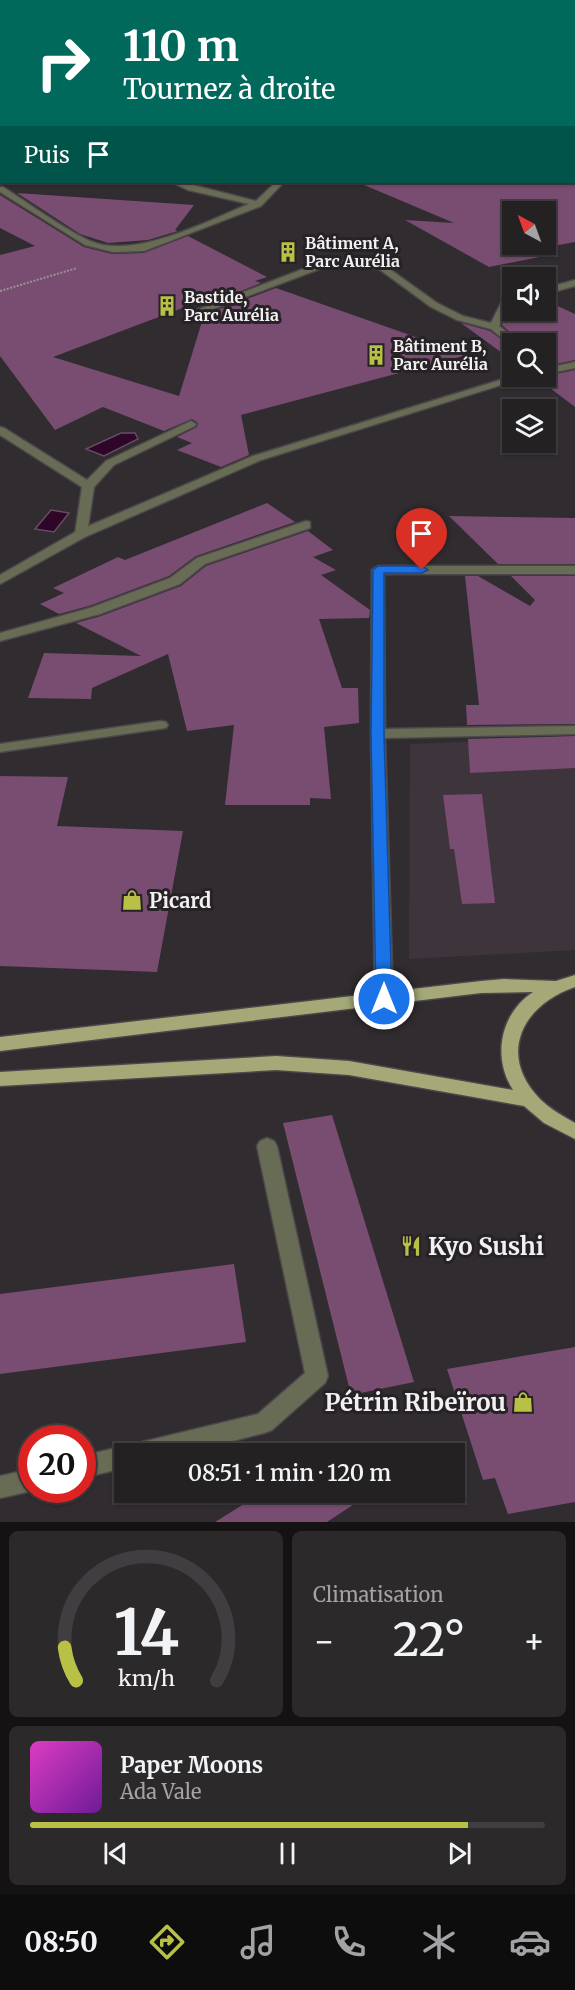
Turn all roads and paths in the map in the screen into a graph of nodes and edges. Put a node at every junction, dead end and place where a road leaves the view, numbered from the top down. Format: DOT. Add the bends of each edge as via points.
graph roads {
  1 [pos="178,183"];
  2 [pos="279,183"];
  3 [pos="0,189"];
  4 [pos="258,204"];
  5 [pos="78,268"];
  6 [pos="575,283"];
  7 [pos="556,288"];
  8 [pos="0,291"];
  9 [pos="502,310"];
  10 [pos="189,315"];
  11 [pos="494,327"];
  12 [pos="502,333"];
  13 [pos="575,365"];
  14 [pos="556,368"];
  15 [pos="502,382"];
  16 [pos="191,424"];
  17 [pos="0,430"];
  18 [pos="88,486"];
  19 [pos="306,525"];
  20 [pos="81,534"];
  21 [pos="575,570"];
  22 [pos="0,580"];
  23 [pos="0,637"];
  24 [pos="161,725"];
  25 [pos="575,730"];
  26 [pos="378,734"];
  27 [pos="0,747"];
  28 [pos="575,981"];
  29 [pos="553,986"];
  30 [pos="384,999"];
  31 [pos="0,1044"];
  32 [pos="0,1079"];
  33 [pos="530,1100"];
  34 [pos="575,1133"];
  35 [pos="267,1146"];
  36 [pos="181,1443"];
  37 [pos="114,1459"];
  38 [pos="96,1464"];
  39 [pos="18,1483"];
  40 [pos="0,1487"];
  1 -- 4 [label="street"];
  2 -- 4 [label="street"];
  3 -- 4 [label="street" via="88,243 113,249 144,248"];
  5 -- 8 [label="path"];
  6 -- 7 [label="street"];
  9 -- 11 [label="street"];
  10 -- 11 [label="street" via="329,262 381,267 434,305 460,318"];
  11 -- 12 [label="street"];
  13 -- 14 [label="street"];
  15 -- 20 [label="street" via="257,458"];
  16 -- 18 [label="street" via="110,463"];
  17 -- 18 [label="street"];
  18 -- 20 [label="street"];
  19 -- 23 [label="street" via="201,561 175,580 95,611"];
  20 -- 22 [label="street"];
  21 -- 26 [label="street" via="378,570"];
  24 -- 27 [label="street"];
  25 -- 26 [label="street"];
  26 -- 30 [label="street"];
  28 -- 29 [label="main road"];
  29 -- 30 [label="main road" via="504,985"];
  29 -- 33 [label="main road" via="527,1004 515,1022 510,1045 513,1070"];
  30 -- 31 [label="main road"];
  32 -- 33 [label="main road" via="276,1063 349,1068"];
  33 -- 34 [label="main road"];
  35 -- 36 [label="street" via="317,1376 264,1422"];
  37 -- 38 [label="street"];
  39 -- 40 [label="street"];
}
